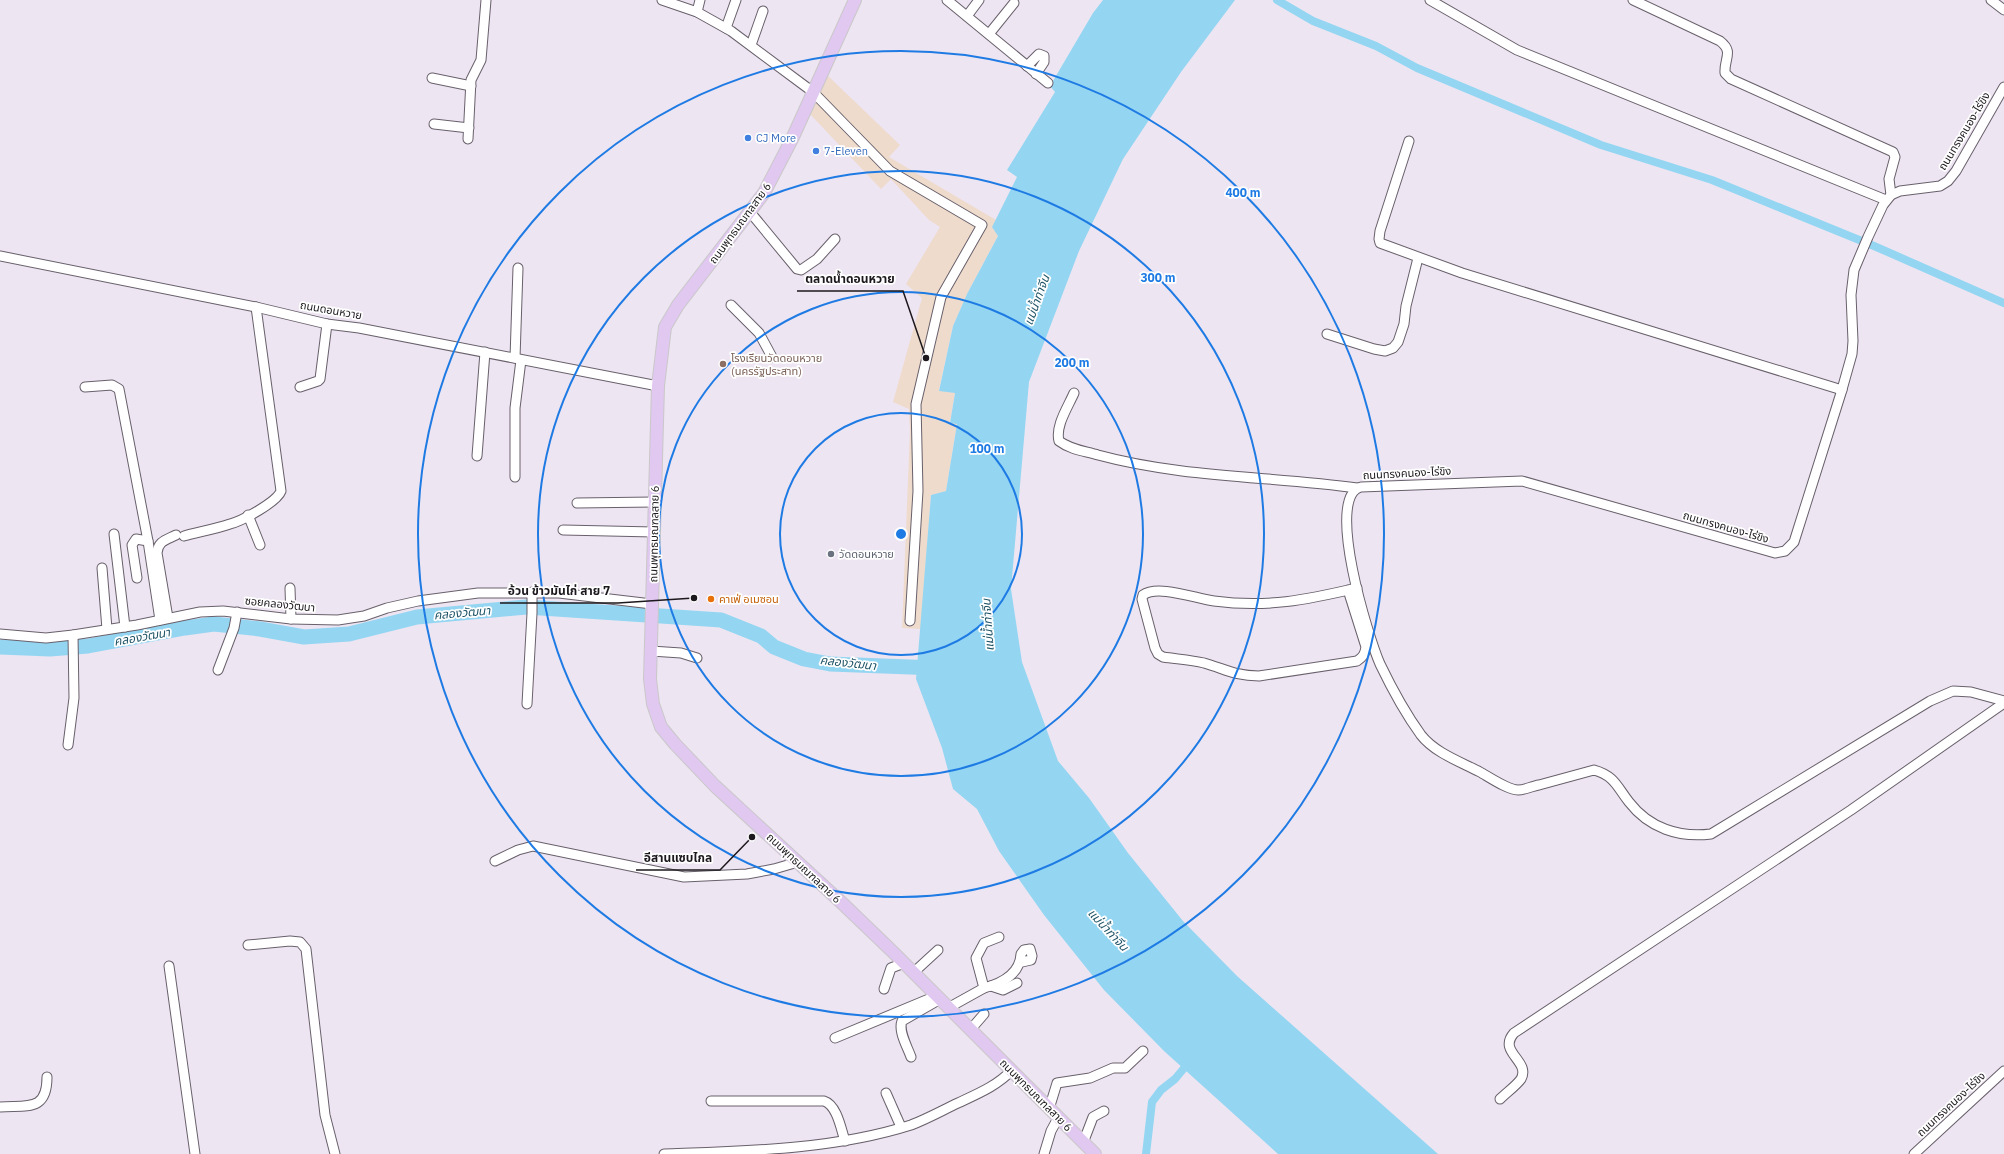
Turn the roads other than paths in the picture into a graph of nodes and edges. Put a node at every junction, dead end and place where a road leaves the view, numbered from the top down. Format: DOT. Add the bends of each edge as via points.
graph roads {
  1 [pos="486,0"];
  2 [pos="662,0"];
  3 [pos="700,0"];
  4 [pos="736,0"];
  5 [pos="855,0"];
  6 [pos="947,0"];
  7 [pos="979,0"];
  8 [pos="1430,0"];
  9 [pos="1633,0"];
  10 [pos="1991,0"];
  11 [pos="1014,3"];
  12 [pos="2004,10"];
  13 [pos="763,11"];
  14 [pos="697,12"];
  15 [pos="967,16"];
  16 [pos="726,28"];
  17 [pos="989,34"];
  18 [pos="751,45"];
  19 [pos="1027,66"];
  20 [pos="1036,74"];
  21 [pos="432,78"];
  22 [pos="1048,84"];
  23 [pos="471,86"];
  24 [pos="2004,87"];
  25 [pos="813,92"];
  26 [pos="434,124"];
  27 [pos="469,128"];
  28 [pos="468,139"];
  29 [pos="1409,141"];
  30 [pos="1889,198"];
  31 [pos="750,212"];
  32 [pos="835,239"];
  33 [pos="0,256"];
  34 [pos="1418,258"];
  35 [pos="518,268"];
  36 [pos="731,305"];
  37 [pos="256,307"];
  38 [pos="327,324"];
  39 [pos="1327,334"];
  40 [pos="485,352"];
  41 [pos="772,357"];
  42 [pos="518,359"];
  43 [pos="658,386"];
  44 [pos="85,387"];
  45 [pos="300,387"];
  46 [pos="1842,390"];
  47 [pos="1074,393"];
  48 [pos="477,456"];
  49 [pos="515,477"];
  50 [pos="1357,488"];
  51 [pos="654,502"];
  52 [pos="578,503"];
  53 [pos="248,515"];
  54 [pos="563,530"];
  55 [pos="654,532"];
  56 [pos="114,534"];
  57 [pos="148,541"];
  58 [pos="260,545"];
  59 [pos="102,568"];
  60 [pos="137,578"];
  61 [pos="290,588"];
  62 [pos="1352,589"];
  63 [pos="532,592"];
  64 [pos="652,612"];
  65 [pos="237,615"];
  66 [pos="164,619"];
  67 [pos="291,619"];
  68 [pos="910,621"];
  69 [pos="125,627"];
  70 [pos="107,629"];
  71 [pos="0,634"];
  72 [pos="73,639"];
  73 [pos="651,651"];
  74 [pos="697,658"];
  75 [pos="218,670"];
  76 [pos="2004,702"];
  77 [pos="527,704"];
  78 [pos="68,744"];
  79 [pos="495,861"];
  80 [pos="798,862"];
  81 [pos="999,937"];
  82 [pos="248,945"];
  83 [pos="938,950"];
  84 [pos="1022,962"];
  85 [pos="904,963"];
  86 [pos="169,966"];
  87 [pos="913,973"];
  88 [pos="1017,983"];
  89 [pos="988,987"];
  90 [pos="884,989"];
  91 [pos="942,1001"];
  92 [pos="984,1014"];
  93 [pos="971,1030"];
  94 [pos="835,1038"];
  95 [pos="1143,1051"];
  96 [pos="911,1057"];
  97 [pos="1012,1070"];
  98 [pos="2004,1071"];
  99 [pos="47,1077"];
  100 [pos="886,1093"];
  101 [pos="1500,1099"];
  102 [pos="711,1101"];
  103 [pos="0,1107"];
  104 [pos="1049,1109"];
  105 [pos="1104,1111"];
  106 [pos="1058,1118"];
  107 [pos="901,1127"];
  108 [pos="845,1141"];
  109 [pos="1083,1143"];
  110 [pos="195,1154"];
  111 [pos="335,1154"];
  112 [pos="664,1154"];
  113 [pos="1044,1154"];
  114 [pos="1095,1154"];
  115 [pos="1914,1154"];
  1 -- 23 [label="street" via="481,60 472,76"];
  2 -- 14 [label="street"];
  3 -- 14 [label="street"];
  4 -- 16 [label="street"];
  5 -- 25 [label="main road, ถนนพุทธมณฑลสาย 6"];
  6 -- 15 [label="street"];
  7 -- 15 [label="street"];
  8 -- 30 [label="street" via="1517,50"];
  9 -- 30 [label="street" via="1727,46 1724,67 1725,73 1731,79 1893,152 1895,157 1889,179"];
  10 -- 12 [label="street"];
  11 -- 17 [label="street"];
  13 -- 18 [label="street"];
  14 -- 16 [label="street"];
  15 -- 17 [label="street"];
  16 -- 18 [label="street"];
  17 -- 19 [label="street"];
  18 -- 25 [label="street"];
  19 -- 20 [label="street"];
  19 -- 20 [label="street" via="1039,54 1044,56 1044,62"];
  20 -- 22 [label="street"];
  21 -- 23 [label="street"];
  23 -- 27 [label="street"];
  24 -- 30 [label="street, ถนนทรงคนอง-ไร่ขิง" via="1948,181 1940,186 1900,191"];
  25 -- 31 [label="main road, ถนนพุทธมณฑลสาย 6" via="776,171"];
  25 -- 68 [label="street" via="890,171 982,225 941,297 916,404 918,491"];
  26 -- 27 [label="street"];
  27 -- 28 [label="street"];
  29 -- 34 [label="street" via="1379,239 1380,243"];
  30 -- 46 [label="street, ถนนทรงคนอง-ไร่ขิง" via="1854,270 1851,295 1852,350"];
  31 -- 32 [label="street" via="797,269 801,270 816,259"];
  31 -- 43 [label="main road, ถนนพุทธมณฑลสาย 6" via="669,318 663,336"];
  33 -- 37 [label="street, ถนนดอนหวาย"];
  34 -- 39 [label="street" via="1404,324 1398,342 1393,348 1385,351 1374,349"];
  34 -- 46 [label="street" via="1763,368"];
  35 -- 42 [label="street"];
  36 -- 41 [label="street" via="759,333"];
  37 -- 38 [label="street, ถนนดอนหวาย"];
  37 -- 53 [label="street" via="281,491 273,501"];
  38 -- 40 [label="street, ถนนดอนหวาย"];
  38 -- 45 [label="street" via="320,379"];
  40 -- 42 [label="street, ถนนดอนหวาย"];
  40 -- 48 [label="street"];
  42 -- 43 [label="street, ถนนดอนหวาย"];
  42 -- 49 [label="street"];
  43 -- 51 [label="main road, ถนนพุทธมณฑลสาย 6"];
  44 -- 57 [label="street" via="112,385 119,389"];
  46 -- 50 [label="street, ถนนทรงคนอง-ไร่ขิง" via="1794,542 1785,551 1775,553 1522,481"];
  47 -- 50 [label="street" via="1059,427 1058,436 1059,441 1074,449 1169,470"];
  50 -- 62 [label="street, ถนนทรงคนอง-ไร่ขิง" via="1348,502 1346,526"];
  51 -- 52 [label="street"];
  51 -- 55 [label="main road, ถนนพุทธมณฑลสาย 6"];
  53 -- 58 [label="street"];
  53 -- 66 [label="street" via="230,524 160,542 156,553"];
  54 -- 55 [label="street"];
  55 -- 64 [label="main road, ถนนพุทธมณฑลสาย 6"];
  56 -- 69 [label="street"];
  57 -- 60 [label="street" via="136,539 132,545"];
  57 -- 66 [label="street"];
  59 -- 70 [label="street"];
  61 -- 67 [label="street"];
  62 -- 62 [label="street" via="1265,605 1214,601 1154,591 1147,592 1142,599 1158,654 1202,663 1225,672 1259,676 1357,661 1362,658 1366,647"];
  62 -- 76 [label="street, ถนนทรงคนอง-ไร่ขิง" via="1380,662 1402,707 1422,736 1441,751 1518,790 1594,770 1604,772 1613,779 1637,812 1662,828 1678,834 1711,834 1930,701 1953,691 1971,692"];
  63 -- 64 [label="street, ซอยคลองวัฒนา" via="584,595"];
  63 -- 67 [label="street, ซอยคลองวัฒนา" via="478,593 418,601 364,616 338,620"];
  63 -- 77 [label="street"];
  64 -- 73 [label="main road, ถนนพุทธมณฑลสาย 6"];
  65 -- 66 [label="street, ซอยคลองวัฒนา" via="200,612"];
  65 -- 67 [label="street, ซอยคลองวัฒนา"];
  65 -- 75 [label="street"];
  66 -- 69 [label="street, ซอยคลองวัฒนา"];
  69 -- 70 [label="street, ซอยคลองวัฒนา"];
  70 -- 72 [label="street, ซอยคลองวัฒนา"];
  71 -- 72 [label="street, ซอยคลองวัฒนา"];
  72 -- 78 [label="street" via="74,698"];
  73 -- 74 [label="street" via="675,652"];
  73 -- 80 [label="main road, ถนนพุทธมณฑลสาย 6" via="652,704 661,727 715,786"];
  76 -- 101 [label="street" via="1852,810 1514,1033 1509,1039 1509,1046 1522,1066 1522,1075"];
  79 -- 80 [label="street" via="533,846 684,876 747,874"];
  80 -- 85 [label="main road, ถนนพุทธมณฑลสาย 6"];
  81 -- 89 [label="street" via="984,943 976,958"];
  82 -- 111 [label="street" via="290,941 300,942 306,950 325,1115"];
  83 -- 87 [label="street"];
  84 -- 89 [label="street" via="1015,973"];
  85 -- 87 [label="main road, ถนนพุทธมณฑลสาย 6"];
  85 -- 90 [label="street" via="890,968"];
  86 -- 110 [label="street"];
  87 -- 91 [label="main road, ถนนพุทธมณฑลสาย 6"];
  88 -- 89 [label="street" via="1003,990"];
  89 -- 91 [label="street"];
  91 -- 93 [label="main road, ถนนพุทธมณฑลสาย 6"];
  91 -- 94 [label="street"];
  91 -- 96 [label="street" via="902,1021 901,1031"];
  92 -- 93 [label="street"];
  93 -- 97 [label="main road, ถนนพุทธมณฑลสาย 6"];
  95 -- 104 [label="street" via="1125,1068 1113,1068 1090,1078 1057,1083"];
  97 -- 104 [label="main road, ถนนพุทธมณฑลสาย 6"];
  97 -- 107 [label="street" via="1003,1080 986,1090"];
  98 -- 115 [label="street, ถนนทรงคนอง-ไร่ขิง"];
  99 -- 103 [label="street" via="47,1092 41,1101 35,1104"];
  100 -- 107 [label="street"];
  102 -- 108 [label="street" via="829,1102"];
  104 -- 106 [label="main road, ถนนพุทธมณฑลสาย 6"];
  105 -- 109 [label="street" via="1093,1117"];
  106 -- 109 [label="main road, ถนนพุทธมณฑลสาย 6"];
  106 -- 113 [label="street"];
  107 -- 108 [label="street"];
  108 -- 112 [label="street" via="722,1152"];
  109 -- 114 [label="main road, ถนนพุทธมณฑลสาย 6"];
}
